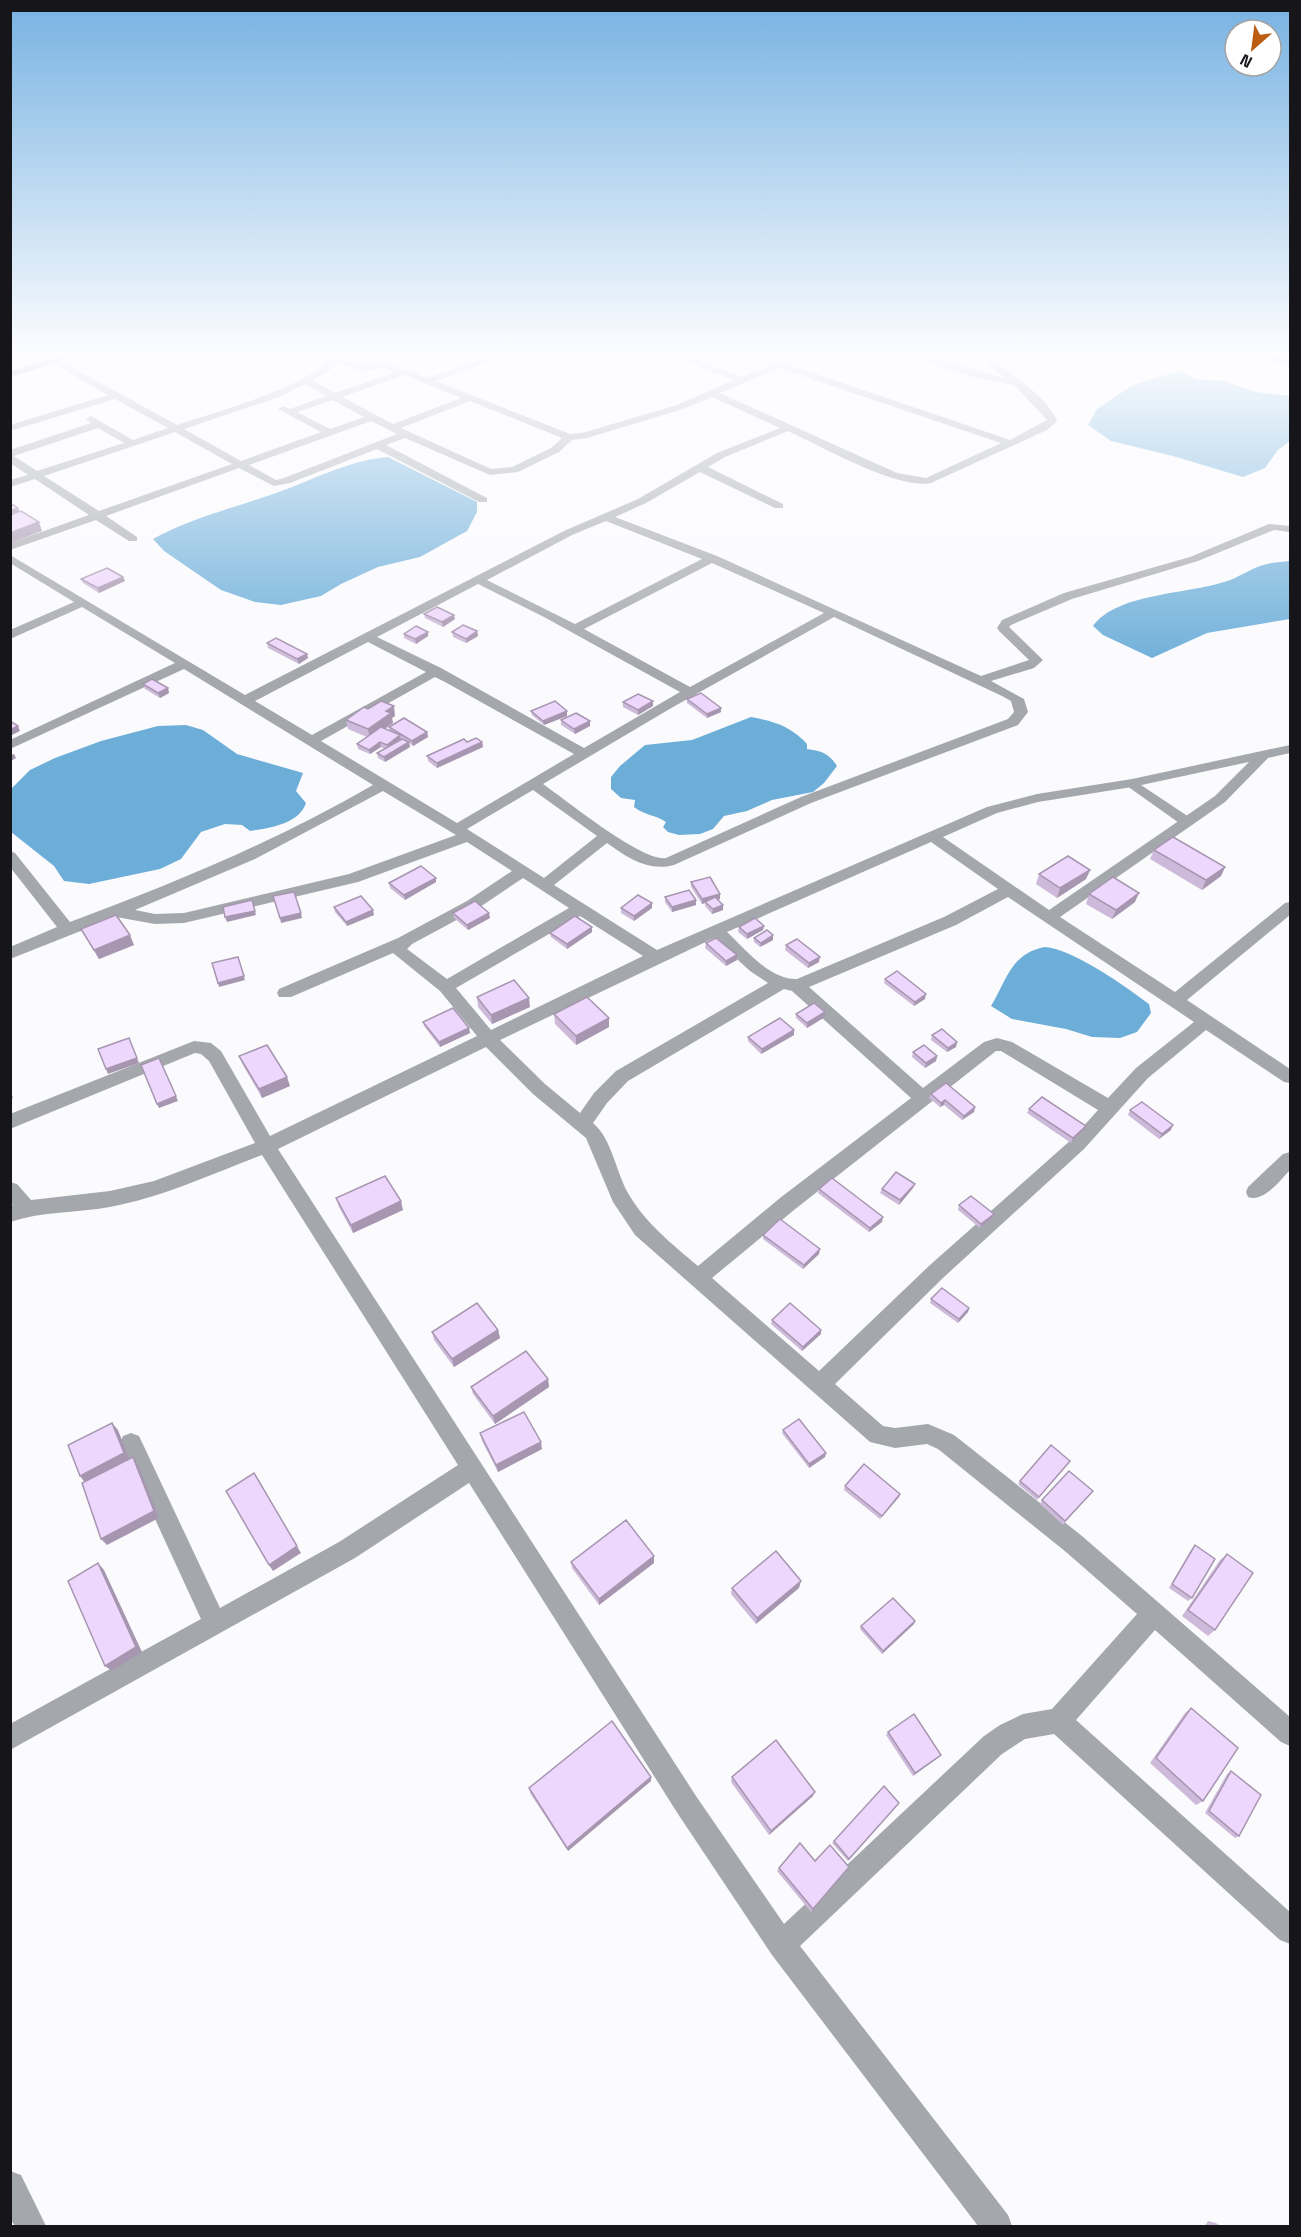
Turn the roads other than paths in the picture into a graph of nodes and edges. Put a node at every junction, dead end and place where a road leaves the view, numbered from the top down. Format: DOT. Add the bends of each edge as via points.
graph roads {
  1 [pos="16,460"];
  2 [pos="83,460"];
  3 [pos="232,460"];
  4 [pos="254,460"];
  5 [pos="338,460"];
  6 [pos="407,460"];
  7 [pos="463,460"];
  8 [pos="534,460"];
  9 [pos="711,460"];
  10 [pos="860,460"];
  11 [pos="974,460"];
  12 [pos="241,465"];
  13 [pos="699,467"];
  14 [pos="38,475"];
  15 [pos="10,484"];
  16 [pos="483,500"];
  17 [pos="778,506"];
  18 [pos="98,516"];
  19 [pos="606,518"];
  20 [pos="1290,529"];
  21 [pos="133,539"];
  22 [pos="10,547"];
  23 [pos="10,558"];
  24 [pos="713,558"];
  25 [pos="478,580"];
  26 [pos="84,602"];
  27 [pos="834,612"];
  28 [pos="574,629"];
  29 [pos="10,635"];
  30 [pos="368,637"];
  31 [pos="186,663"];
  32 [pos="436,671"];
  33 [pos="980,680"];
  34 [pos="690,692"];
  35 [pos="246,700"];
  36 [pos="311,741"];
  37 [pos="10,745"];
  38 [pos="1276,753"];
  39 [pos="584,754"];
  40 [pos="1290,762"];
  41 [pos="1132,783"];
  42 [pos="534,784"];
  43 [pos="383,785"];
  44 [pos="1187,822"];
  45 [pos="462,832"];
  46 [pos="607,836"];
  47 [pos="933,837"];
  48 [pos="10,856"];
  49 [pos="522,872"];
  50 [pos="543,885"];
  51 [pos="1009,890"];
  52 [pos="1290,907"];
  53 [pos="580,909"];
  54 [pos="115,911"];
  55 [pos="1049,917"];
  56 [pos="68,930"];
  57 [pos="715,930"];
  58 [pos="401,944"];
  59 [pos="10,954"];
  60 [pos="656,957"];
  61 [pos="789,984"];
  62 [pos="446,987"];
  63 [pos="285,993"];
  64 [pos="1175,1001"];
  65 [pos="1206,1021"];
  66 [pos="488,1038"];
  67 [pos="1290,1077"];
  68 [pos="922,1098"];
  69 [pos="1110,1108"];
  70 [pos="10,1122"];
  71 [pos="584,1124"];
  72 [pos="266,1146"];
  73 [pos="1290,1160"];
  74 [pos="10,1189"];
  75 [pos="1255,1192"];
  76 [pos="19,1211"];
  77 [pos="698,1278"];
  78 [pos="819,1385"];
  79 [pos="131,1443"];
  80 [pos="473,1468"];
  81 [pos="1153,1614"];
  82 [pos="215,1623"];
  83 [pos="1058,1721"];
  84 [pos="1290,1733"];
  85 [pos="10,1738"];
  86 [pos="1290,1930"];
  87 [pos="782,1945"];
  88 [pos="10,2186"];
  89 [pos="25,2224"];
  90 [pos="997,2226"];
  1 -- 14 [label="street"];
  2 -- 14 [label="street"];
  3 -- 12 [label="street"];
  4 -- 12 [label="street"];
  5 -- 12 [label="street" via="279,483"];
  6 -- 16 [label="street"];
  7 -- 8 [label="street" via="498,472"];
  9 -- 13 [label="street"];
  10 -- 11 [label="street" via="893,475 920,481 935,479"];
  12 -- 18 [label="street"];
  13 -- 17 [label="street"];
  13 -- 19 [label="street"];
  14 -- 15 [label="street"];
  14 -- 18 [label="street"];
  18 -- 21 [label="street"];
  18 -- 22 [label="street"];
  19 -- 24 [label="street"];
  19 -- 25 [label="street" via="568,533"];
  20 -- 33 [label="street" via="1273,526 1194,559 1075,594 1006,623 1003,628 1037,660"];
  23 -- 26 [label="street"];
  24 -- 27 [label="street"];
  24 -- 28 [label="street"];
  25 -- 28 [label="street"];
  25 -- 30 [label="street"];
  26 -- 29 [label="street"];
  26 -- 31 [label="street"];
  27 -- 33 [label="street"];
  27 -- 34 [label="street"];
  28 -- 34 [label="street"];
  30 -- 32 [label="street"];
  30 -- 35 [label="street"];
  31 -- 35 [label="street"];
  31 -- 37 [label="street"];
  32 -- 36 [label="street"];
  32 -- 39 [label="street"];
  33 -- 46 [label="street" via="1017,699 1021,706 1019,717 806,800 669,862 645,861"];
  34 -- 39 [label="street"];
  35 -- 36 [label="street"];
  36 -- 43 [label="street"];
  38 -- 40 [label="street"];
  38 -- 41 [label="street"];
  38 -- 44 [label="street"];
  39 -- 42 [label="street"];
  41 -- 44 [label="street"];
  41 -- 47 [label="street" via="1037,798 992,810"];
  42 -- 45 [label="street"];
  42 -- 46 [label="street"];
  43 -- 45 [label="street"];
  43 -- 54 [label="street" via="289,838"];
  44 -- 55 [label="street"];
  45 -- 49 [label="street"];
  45 -- 54 [label="street" via="353,878 184,918 155,919"];
  46 -- 50 [label="street"];
  47 -- 51 [label="street"];
  47 -- 57 [label="street"];
  48 -- 56 [label="street"];
  49 -- 50 [label="street"];
  49 -- 58 [label="street"];
  50 -- 53 [label="street"];
  51 -- 55 [label="street"];
  51 -- 61 [label="street" via="950,921 811,981"];
  52 -- 64 [label="street"];
  53 -- 60 [label="street"];
  53 -- 62 [label="street"];
  54 -- 56 [label="street"];
  55 -- 64 [label="street"];
  56 -- 59 [label="street"];
  57 -- 60 [label="street"];
  57 -- 61 [label="street" via="767,975"];
  58 -- 62 [label="street" via="401,953"];
  58 -- 63 [label="street"];
  60 -- 66 [label="street"];
  61 -- 68 [label="street"];
  61 -- 71 [label="street" via="622,1076 605,1090"];
  62 -- 66 [label="street"];
  64 -- 65 [label="street"];
  65 -- 67 [label="street"];
  65 -- 69 [label="street" via="1142,1073"];
  66 -- 71 [label="street" via="539,1089"];
  66 -- 72 [label="street"];
  68 -- 69 [label="street" via="997,1044 1020,1053"];
  68 -- 77 [label="street"];
  69 -- 78 [label="street" via="1078,1144 937,1271"];
  70 -- 72 [label="street" via="194,1047 205,1048 215,1056"];
  71 -- 77 [label="street" via="593,1134 629,1213"];
  72 -- 76 [label="street" via="156,1188 110,1199"];
  72 -- 80 [label="street"];
  73 -- 75 [label="street"];
  74 -- 76 [label="street"];
  77 -- 78 [label="street"];
  78 -- 81 [label="street" via="878,1435 895,1438 928,1434 946,1442 1074,1544"];
  79 -- 82 [label="street"];
  80 -- 82 [label="street" via="347,1550"];
  80 -- 87 [label="street" via="687,1805"];
  81 -- 83 [label="street"];
  81 -- 84 [label="street"];
  82 -- 85 [label="street"];
  83 -- 86 [label="street"];
  83 -- 87 [label="street" via="1012,1730 999,1740"];
  87 -- 90 [label="street"];
  88 -- 89 [label="street"];
}
